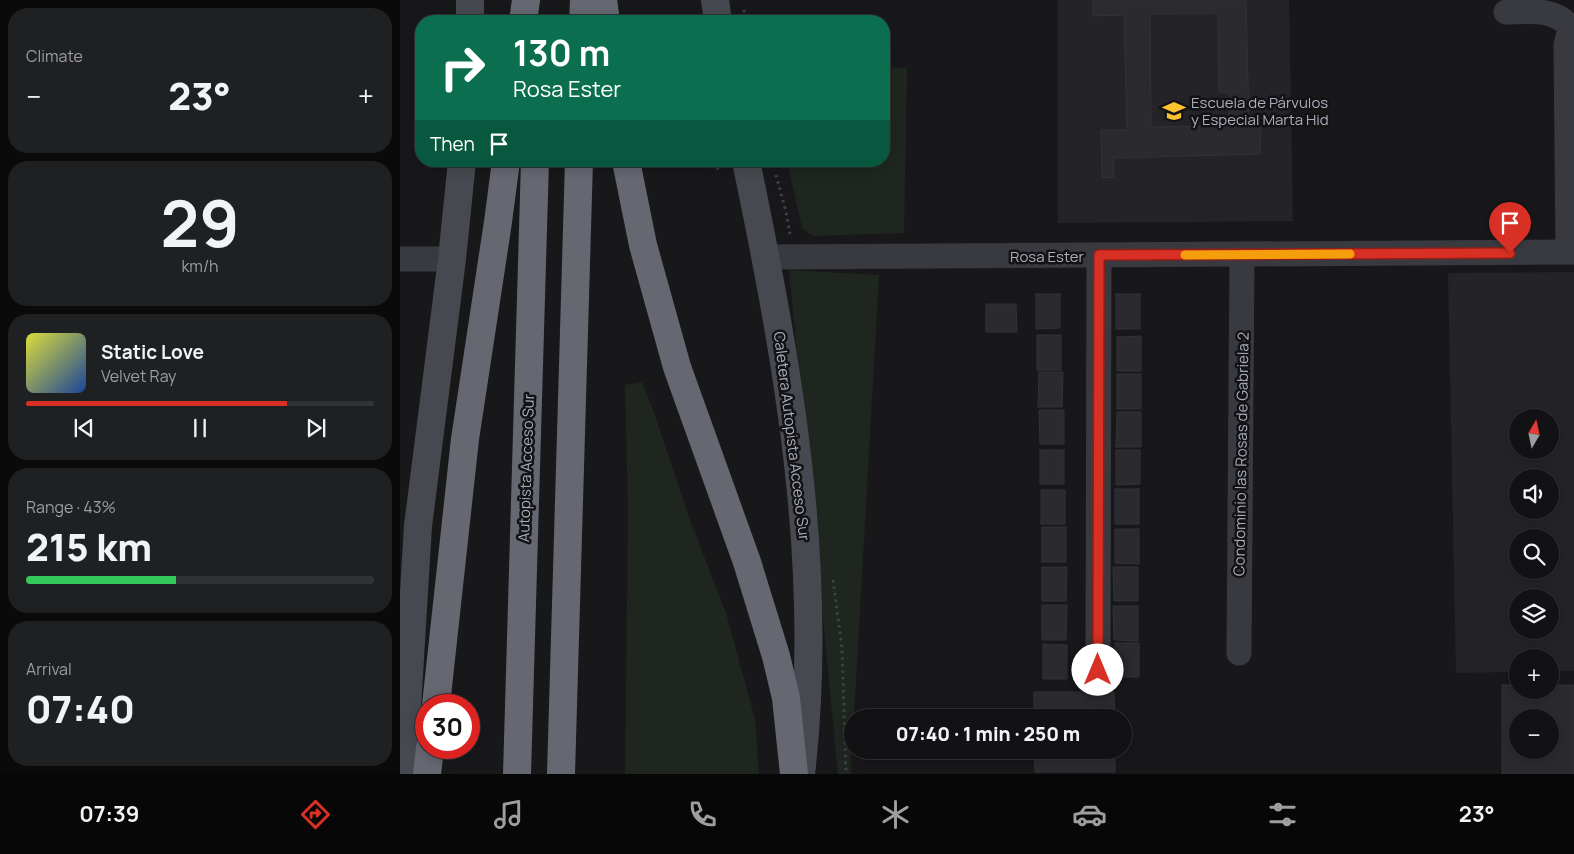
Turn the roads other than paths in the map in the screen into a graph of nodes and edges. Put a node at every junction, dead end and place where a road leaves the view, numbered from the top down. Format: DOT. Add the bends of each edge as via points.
graph roads {
  1 [pos="470,0"];
  2 [pos="526,0"];
  3 [pos="540,0"];
  4 [pos="584,0"];
  5 [pos="603,0"];
  6 [pos="715,0"];
  7 [pos="1506,12"];
  8 [pos="470,15"];
  9 [pos="524,15"];
  10 [pos="539,15"];
  11 [pos="583,15"];
  12 [pos="605,15"];
  13 [pos="717,15"];
  14 [pos="1573,30"];
  15 [pos="1570,154"];
  16 [pos="461,167"];
  17 [pos="505,167"];
  18 [pos="535,167"];
  19 [pos="579,167"];
  20 [pos="627,167"];
  21 [pos="747,167"];
  22 [pos="1571,252"];
  23 [pos="1242,254"];
  24 [pos="1099,255"];
  25 [pos="766,257"];
  26 [pos="452,259"];
  27 [pos="400,260"];
  28 [pos="1239,653"];
  29 [pos="1098,670"];
  30 [pos="437,694"];
  31 [pos="429,759"];
  32 [pos="403,774"];
  33 [pos="427,774"];
  34 [pos="517,774"];
  35 [pos="561,774"];
  36 [pos="794,774"];
  37 [pos="801,774"];
  1 -- 8 [label="main road"];
  2 -- 9 [label="highway"];
  3 -- 10 [label="highway"];
  4 -- 11 [label="highway"];
  5 -- 12 [label="highway"];
  6 -- 13 [label="main road"];
  7 -- 14 [label="street, Rosa Ester" via="1556,15"];
  14 -- 15 [label="street, Rosa Ester" via="1566,45"];
  15 -- 22 [label="street, Rosa Ester"];
  16 -- 26 [label="main road"];
  17 -- 30 [label="highway" via="465,439"];
  18 -- 34 [label="highway, Autopista Acceso Sur"];
  19 -- 35 [label="highway"];
  20 -- 36 [label="highway" via="643,245 678,367 776,656 786,698"];
  21 -- 25 [label="main road, Caletera Autopista Acceso Sur"];
  22 -- 23 [label="street, Rosa Ester"];
  23 -- 24 [label="street, Rosa Ester"];
  23 -- 28 [label="street, Condominio las Rosas de Gabriela 2"];
  24 -- 25 [label="street, Rosa Ester"];
  24 -- 29 [label="street"];
  25 -- 37 [label="main road, Caletera Autopista Acceso Sur" via="793,420 806,540 808,659"];
  26 -- 27 [label="street"];
  26 -- 32 [label="main road" via="418,526"];
  31 -- 33 [label="highway"];
}
